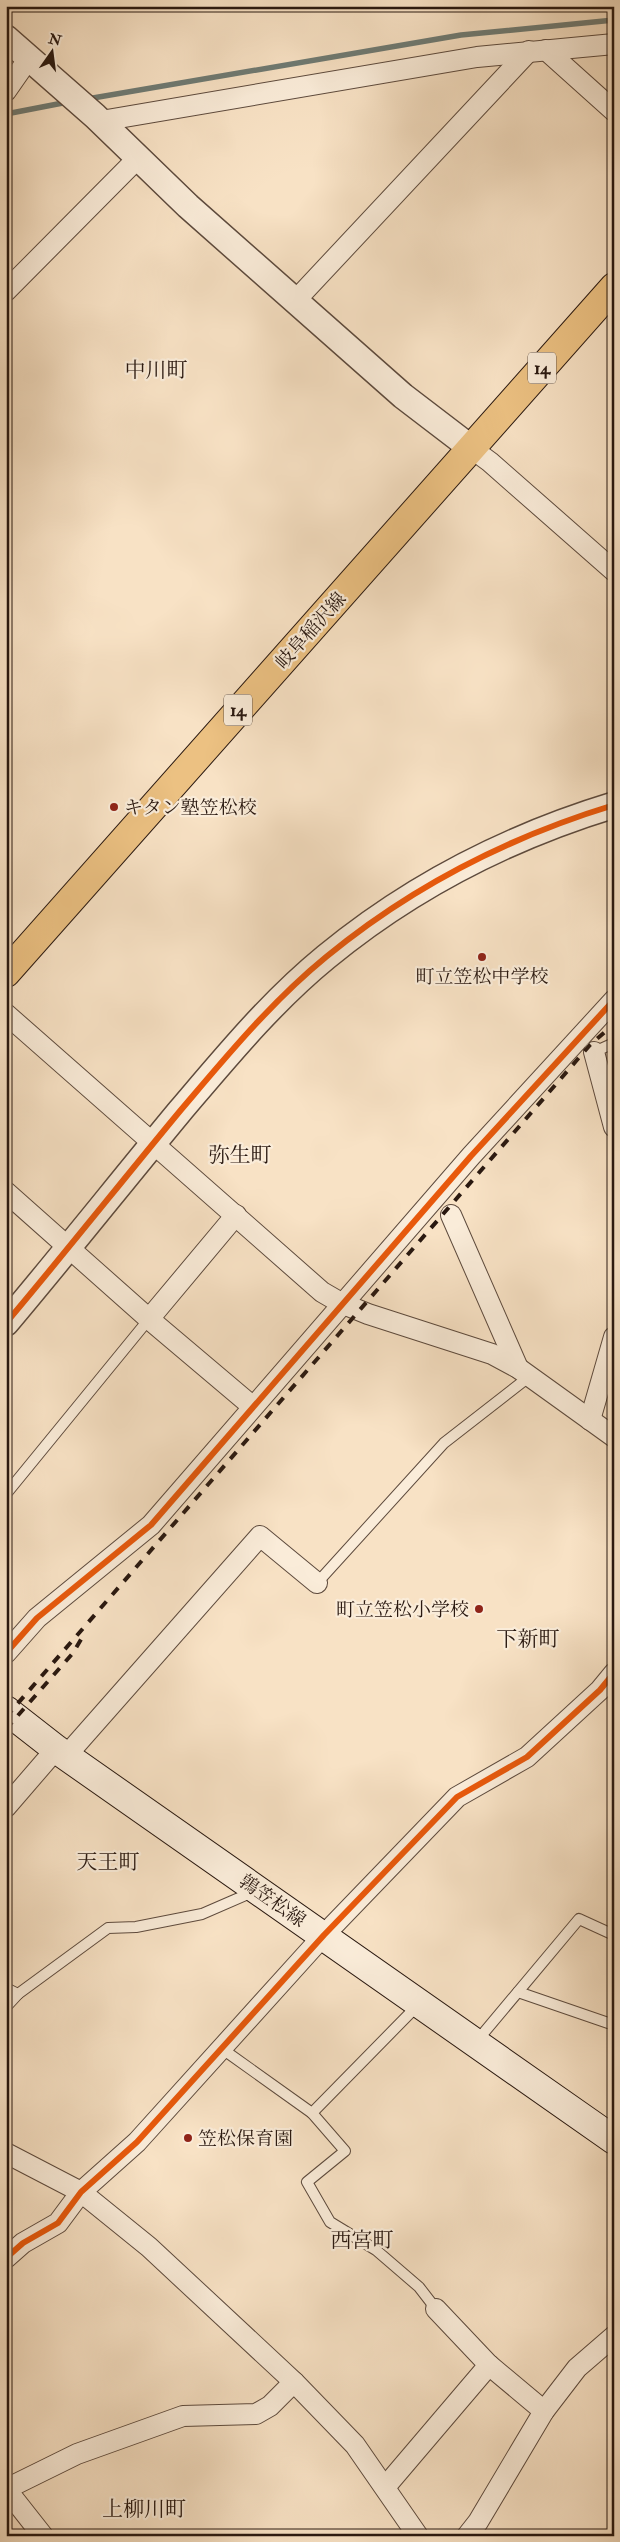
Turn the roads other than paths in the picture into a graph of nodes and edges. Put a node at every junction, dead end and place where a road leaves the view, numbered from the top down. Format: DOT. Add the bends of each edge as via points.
graph roads {
  1 [pos="6,38"];
  2 [pos="614,44"];
  3 [pos="538,51"];
  4 [pos="29,58"];
  5 [pos="6,90"];
  6 [pos="614,112"];
  7 [pos="98,118"];
  8 [pos="138,158"];
  9 [pos="614,287"];
  10 [pos="6,291"];
  11 [pos="295,301"];
  12 [pos="471,448"];
  13 [pos="614,571"];
  14 [pos="614,805"];
  15 [pos="6,973"];
  16 [pos="614,1000"];
  17 [pos="6,1014"];
  18 [pos="614,1043"];
  19 [pos="594,1052"];
  20 [pos="612,1106"];
  21 [pos="614,1127"];
  22 [pos="153,1144"];
  23 [pos="6,1192"];
  24 [pos="236,1215"];
  25 [pos="451,1215"];
  26 [pos="69,1248"];
  27 [pos="341,1303"];
  28 [pos="149,1319"];
  29 [pos="6,1323"];
  30 [pos="614,1337"];
  31 [pos="524,1372"];
  32 [pos="252,1406"];
  33 [pos="590,1420"];
  34 [pos="614,1437"];
  35 [pos="6,1494"];
  36 [pos="317,1583"];
  37 [pos="6,1653"];
  38 [pos="614,1674"];
  39 [pos="6,1710"];
  40 [pos="61,1752"];
  41 [pos="6,1807"];
  42 [pos="258,1889"];
  43 [pos="324,1935"];
  44 [pos="614,1935"];
  45 [pos="6,1988"];
  46 [pos="518,1992"];
  47 [pos="18,1994"];
  48 [pos="420,2004"];
  49 [pos="6,2007"];
  50 [pos="614,2025"];
  51 [pos="475,2043"];
  52 [pos="221,2048"];
  53 [pos="312,2113"];
  54 [pos="614,2140"];
  55 [pos="6,2153"];
  56 [pos="81,2192"];
  57 [pos="6,2258"];
  58 [pos="436,2309"];
  59 [pos="614,2336"];
  60 [pos="489,2364"];
  61 [pos="294,2382"];
  62 [pos="544,2411"];
  63 [pos="386,2486"];
  64 [pos="6,2489"];
  65 [pos="43,2536"];
  66 [pos="418,2536"];
  67 [pos="467,2536"];
  1 -- 4 [label="street"];
  2 -- 3 [label="street"];
  3 -- 6 [label="street"];
  3 -- 7 [label="street" via="477,57"];
  3 -- 11 [label="street"];
  4 -- 5 [label="street"];
  4 -- 7 [label="street"];
  7 -- 8 [label="street"];
  8 -- 10 [label="street"];
  8 -- 11 [label="street"];
  9 -- 12 [label="main road, 岐阜稲沢線 / 14"];
  11 -- 12 [label="street" via="403,396"];
  12 -- 13 [label="street"];
  12 -- 15 [label="main road, 岐阜稲沢線 / 14"];
  14 -- 22 [label="street" via="520,838 458,867 393,907 326,957 248,1030"];
  16 -- 27 [label="street"];
  17 -- 22 [label="street"];
  18 -- 19 [label="lane"];
  19 -- 20 [label="street"];
  20 -- 21 [label="street"];
  22 -- 24 [label="street"];
  22 -- 26 [label="street"];
  23 -- 26 [label="street"];
  24 -- 27 [label="street" via="322,1292"];
  24 -- 28 [label="street"];
  25 -- 31 [label="street"];
  26 -- 28 [label="street"];
  26 -- 29 [label="street"];
  27 -- 31 [label="street" via="492,1354"];
  27 -- 32 [label="street"];
  28 -- 32 [label="street"];
  28 -- 35 [label="lane"];
  30 -- 33 [label="street"];
  31 -- 33 [label="street"];
  31 -- 36 [label="lane" via="444,1443"];
  32 -- 37 [label="street" via="151,1524 37,1618"];
  33 -- 34 [label="street"];
  36 -- 40 [label="street" via="260,1536"];
  38 -- 43 [label="street" via="527,1757 457,1797"];
  39 -- 40 [label="main road, 鶉笠松線"];
  40 -- 41 [label="street"];
  40 -- 42 [label="main road, 鶉笠松線"];
  42 -- 43 [label="main road, 鶉笠松線"];
  42 -- 47 [label="lane" via="202,1914 136,1927 108,1928"];
  43 -- 48 [label="main road, 鶉笠松線"];
  43 -- 52 [label="street"];
  44 -- 46 [label="lane" via="578,1919"];
  45 -- 47 [label="lane"];
  46 -- 50 [label="lane"];
  46 -- 51 [label="lane"];
  47 -- 49 [label="lane"];
  48 -- 51 [label="main road, 鶉笠松線"];
  48 -- 53 [label="lane"];
  51 -- 54 [label="main road, 鶉笠松線"];
  52 -- 53 [label="lane"];
  52 -- 56 [label="street" via="137,2142"];
  53 -- 58 [label="lane" via="345,2150 307,2182 330,2222 376,2250 419,2286"];
  55 -- 56 [label="street"];
  56 -- 57 [label="street" via="58,2223"];
  56 -- 61 [label="street" via="149,2247"];
  58 -- 60 [label="street"];
  59 -- 62 [label="street" via="577,2368"];
  60 -- 62 [label="street"];
  60 -- 63 [label="street"];
  61 -- 63 [label="street" via="355,2445"];
  61 -- 64 [label="street" via="270,2406 256,2414 183,2416 78,2454"];
  62 -- 67 [label="street"];
  63 -- 66 [label="street"];
  64 -- 65 [label="street"];
}
